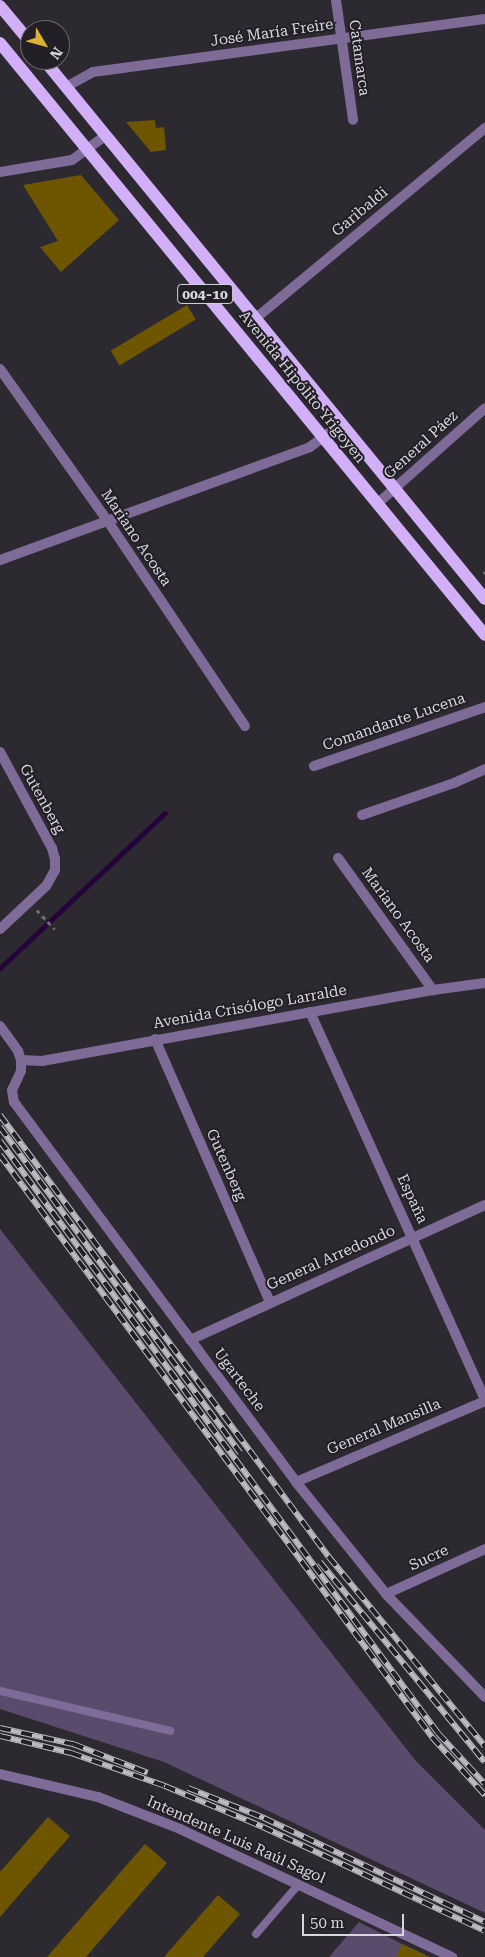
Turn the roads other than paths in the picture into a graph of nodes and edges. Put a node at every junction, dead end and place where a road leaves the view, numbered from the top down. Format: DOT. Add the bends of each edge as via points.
graph roads {
  1 [pos="336,0"];
  2 [pos="0,6"];
  3 [pos="485,19"];
  4 [pos="20,30"];
  5 [pos="341,39"];
  6 [pos="0,42"];
  7 [pos="52,70"];
  8 [pos="66,87"];
  9 [pos="353,120"];
  10 [pos="485,128"];
  11 [pos="105,136"];
  12 [pos="88,149"];
  13 [pos="0,172"];
  14 [pos="255,319"];
  15 [pos="0,369"];
  16 [pos="485,408"];
  17 [pos="340,424"];
  18 [pos="323,438"];
  19 [pos="395,490"];
  20 [pos="377,504"];
  21 [pos="107,520"];
  22 [pos="0,560"];
  23 [pos="485,599"];
  24 [pos="485,635"];
  25 [pos="485,707"];
  26 [pos="245,726"];
  27 [pos="0,752"];
  28 [pos="314,766"];
  29 [pos="485,769"];
  30 [pos="362,815"];
  31 [pos="338,858"];
  32 [pos="0,929"];
  33 [pos="485,983"];
  34 [pos="433,990"];
  35 [pos="310,1012"];
  36 [pos="0,1026"];
  37 [pos="155,1039"];
  38 [pos="21,1060"];
  39 [pos="485,1205"];
  40 [pos="413,1238"];
  41 [pos="270,1302"];
  42 [pos="190,1340"];
  43 [pos="485,1400"];
  44 [pos="296,1482"];
  45 [pos="485,1549"];
  46 [pos="386,1594"];
  47 [pos="0,1691"];
  48 [pos="485,1696"];
  49 [pos="170,1731"];
  50 [pos="0,1774"];
  51 [pos="299,1884"];
  52 [pos="256,1934"];
  53 [pos="452,1957"];
  1 -- 5 [label="street, Catamarca"];
  2 -- 4 [label="main road"];
  3 -- 5 [label="street, José María Freire"];
  5 -- 8 [label="street, José María Freire" via="94,72"];
  5 -- 9 [label="street, Catamarca"];
  6 -- 12 [label="main road, Avenida Hipólito Yrigoyen / 004-10"];
  7 -- 8 [label="main road, Avenida Hipólito Yrigoyen / 004-10"];
  8 -- 11 [label="main road, Avenida Hipólito Yrigoyen / 004-10"];
  10 -- 14 [label="street, Garibaldi"];
  11 -- 12 [label="street"];
  11 -- 14 [label="main road, Avenida Hipólito Yrigoyen / 004-10"];
  12 -- 13 [label="street" via="72,160"];
  12 -- 18 [label="main road, Avenida Hipólito Yrigoyen / 004-10"];
  14 -- 17 [label="main road, Avenida Hipólito Yrigoyen / 004-10"];
  15 -- 21 [label="street, Mariano Acosta"];
  16 -- 19 [label="street, General Páez"];
  17 -- 18 [label="street"];
  17 -- 19 [label="main road, Avenida Hipólito Yrigoyen / 004-10"];
  18 -- 20 [label="main road, Avenida Hipólito Yrigoyen / 004-10"];
  18 -- 21 [label="street" via="310,448"];
  19 -- 20 [label="street, General Páez"];
  19 -- 23 [label="main road, Avenida Hipólito Yrigoyen / 004-10"];
  20 -- 24 [label="main road, Avenida Hipólito Yrigoyen / 004-10"];
  21 -- 22 [label="street"];
  21 -- 26 [label="street, Mariano Acosta"];
  25 -- 28 [label="street, Comandante Lucena"];
  27 -- 32 [label="street, Gutenberg" via="55,859 54,870 46,886"];
  29 -- 30 [label="street"];
  31 -- 34 [label="street, Mariano Acosta"];
  33 -- 34 [label="street, Avenida Crisólogo Larralde"];
  34 -- 35 [label="street, Avenida Crisólogo Larralde"];
  35 -- 37 [label="street, Avenida Crisólogo Larralde"];
  35 -- 40 [label="street, España"];
  36 -- 38 [label="street"];
  37 -- 38 [label="street, Avenida Crisólogo Larralde" via="42,1061"];
  37 -- 41 [label="street, Gutenberg"];
  38 -- 42 [label="street, Ugarteche" via="21,1071 12,1090 14,1102"];
  39 -- 40 [label="street, General Arredondo"];
  40 -- 41 [label="street, General Arredondo"];
  40 -- 43 [label="street, España"];
  41 -- 42 [label="street, General Arredondo"];
  42 -- 44 [label="street, Ugarteche"];
  43 -- 44 [label="street, General Mansilla"];
  44 -- 46 [label="street, Ugarteche"];
  45 -- 46 [label="street, Sucre"];
  46 -- 48 [label="street, Ugarteche"];
  47 -- 49 [label="lane"];
  50 -- 51 [label="street, Intendente Luis Raúl Sagol" via="98,1797 180,1829"];
  51 -- 52 [label="lane"];
  51 -- 53 [label="street, Intendente Luis Raúl Sagol"];
}
